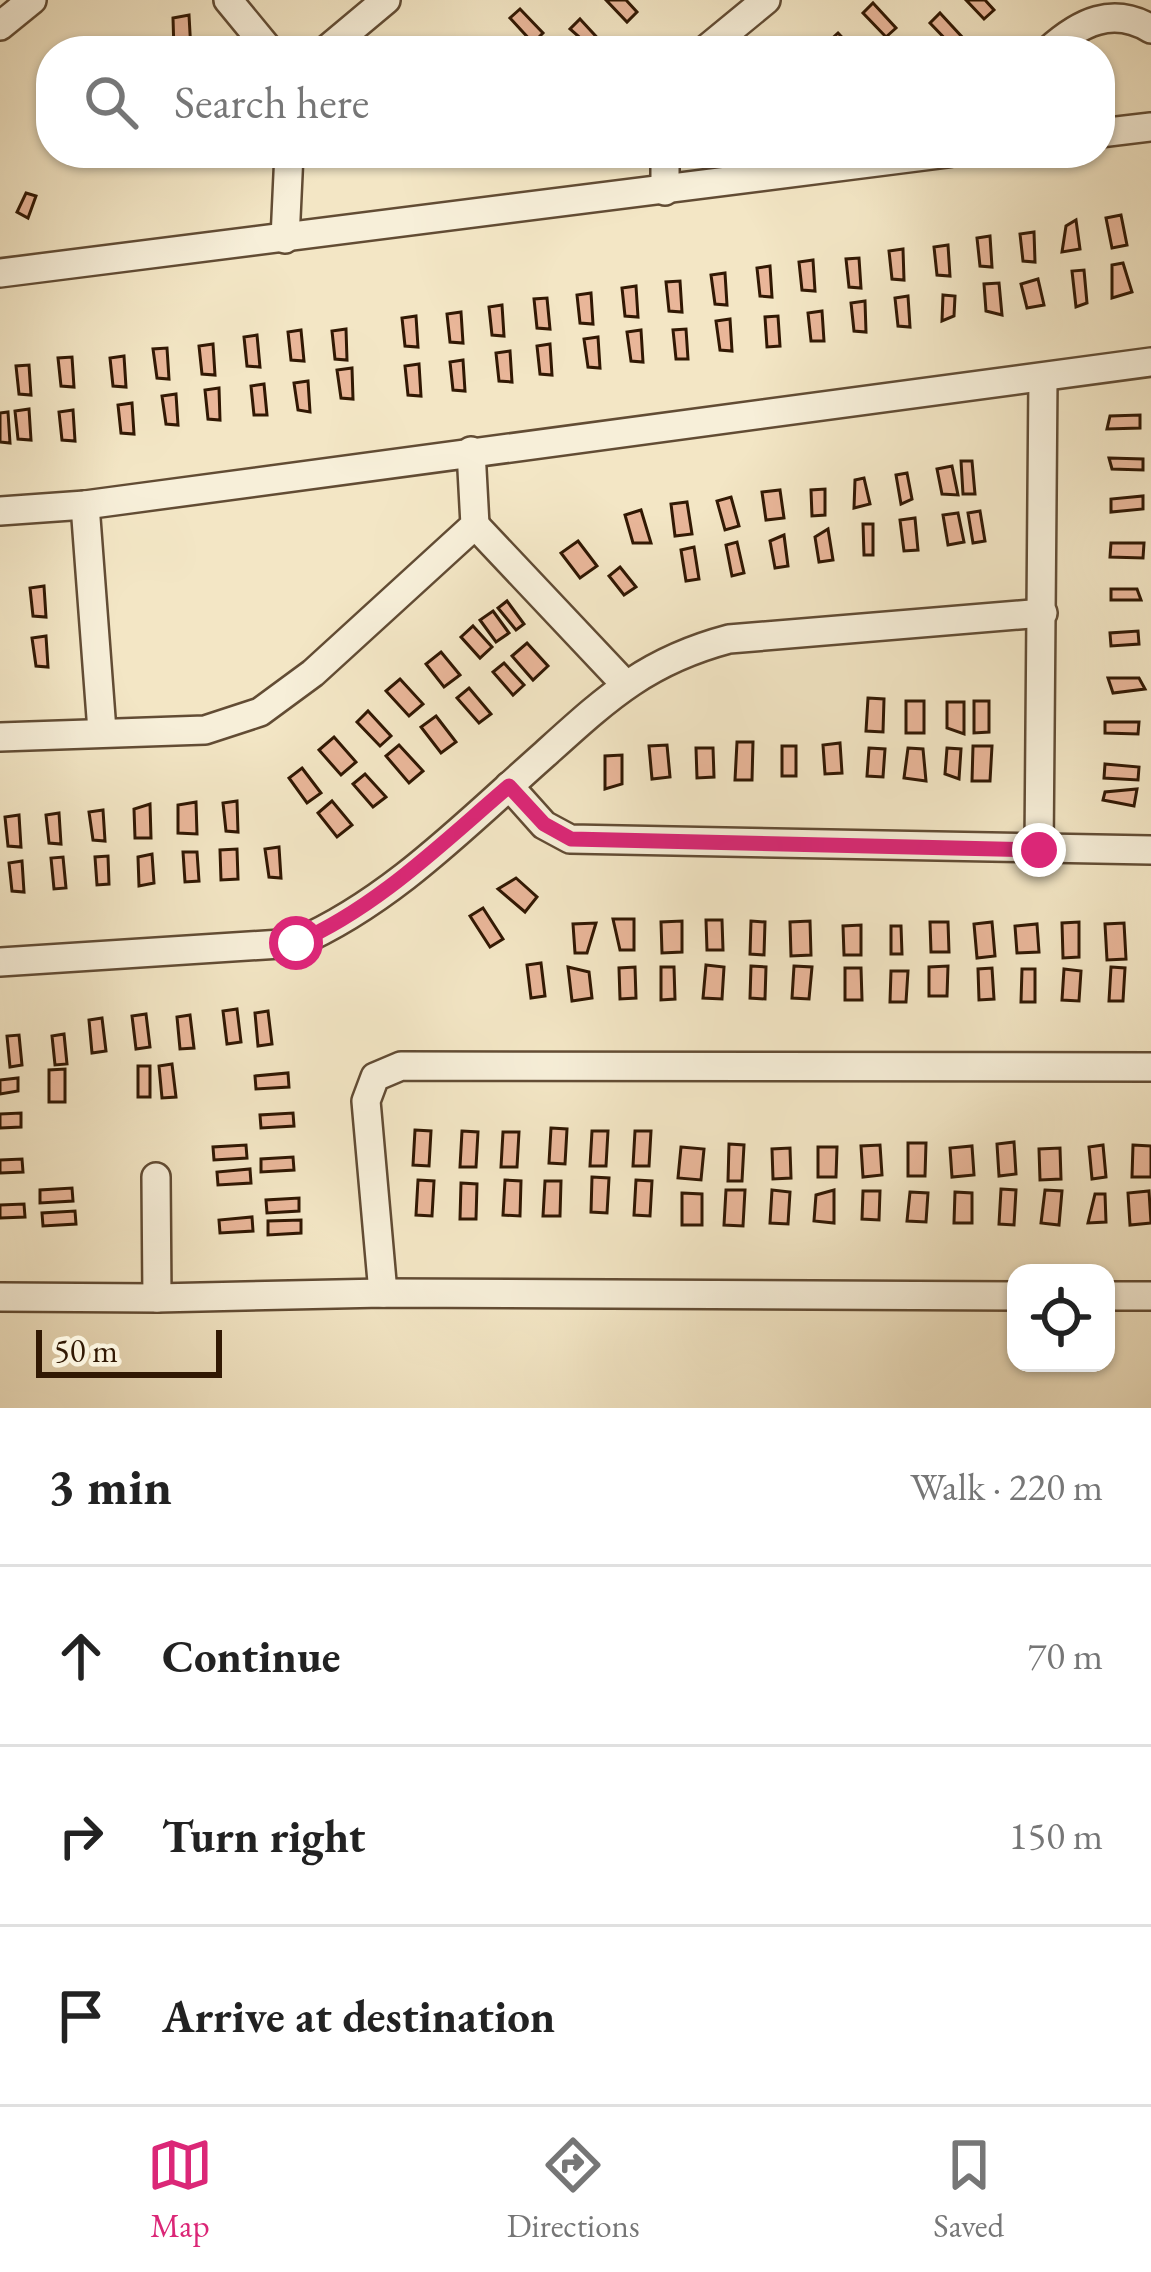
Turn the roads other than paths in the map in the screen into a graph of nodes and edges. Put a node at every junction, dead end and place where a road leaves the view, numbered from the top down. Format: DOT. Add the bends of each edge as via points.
graph roads {
  1 [pos="32,0"];
  2 [pos="228,0"];
  3 [pos="386,0"];
  4 [pos="766,0"];
  5 [pos="0,26"];
  6 [pos="1151,29"];
  7 [pos="258,36"];
  8 [pos="343,36"];
  9 [pos="722,36"];
  10 [pos="1065,36"];
  11 [pos="1151,127"];
  12 [pos="1115,131"];
  13 [pos="288,168"];
  14 [pos="665,168"];
  15 [pos="836,168"];
  16 [pos="665,191"];
  17 [pos="285,239"];
  18 [pos="0,273"];
  19 [pos="1151,362"];
  20 [pos="1043,378"];
  21 [pos="471,451"];
  22 [pos="85,505"];
  23 [pos="0,511"];
  24 [pos="475,525"];
  25 [pos="1043,613"];
  26 [pos="624,683"];
  27 [pos="102,731"];
  28 [pos="0,737"];
  29 [pos="509,786"];
  30 [pos="1039,850"];
  31 [pos="1151,850"];
  32 [pos="0,962"];
  33 [pos="1151,1067"];
  34 [pos="156,1177"];
  35 [pos="383,1293"];
  36 [pos="1007,1296"];
  37 [pos="1115,1296"];
  38 [pos="1151,1296"];
  39 [pos="0,1297"];
  40 [pos="157,1298"];
  1 -- 5 [label="street"];
  2 -- 7 [label="street"];
  3 -- 8 [label="street"];
  4 -- 9 [label="street"];
  6 -- 10 [label="street" via="1129,15"];
  11 -- 12 [label="street"];
  13 -- 17 [label="street"];
  14 -- 16 [label="street"];
  15 -- 16 [label="street"];
  16 -- 17 [label="street"];
  17 -- 18 [label="street"];
  19 -- 20 [label="street"];
  20 -- 21 [label="street"];
  20 -- 25 [label="street"];
  21 -- 22 [label="street"];
  21 -- 24 [label="street"];
  22 -- 23 [label="street"];
  22 -- 27 [label="street"];
  24 -- 26 [label="street"];
  24 -- 27 [label="street" via="314,673 260,712 205,730"];
  25 -- 26 [label="street" via="729,639 687,650"];
  25 -- 30 [label="street"];
  26 -- 29 [label="street"];
  27 -- 28 [label="street"];
  29 -- 30 [label="street" via="544,824 571,839"];
  29 -- 32 [label="street" via="372,901 296,943"];
  30 -- 31 [label="street"];
  33 -- 35 [label="street" via="400,1066 375,1077 366,1101"];
  34 -- 40 [label="street"];
  35 -- 36 [label="street"];
  35 -- 40 [label="street"];
  37 -- 38 [label="street"];
  39 -- 40 [label="street"];
}
